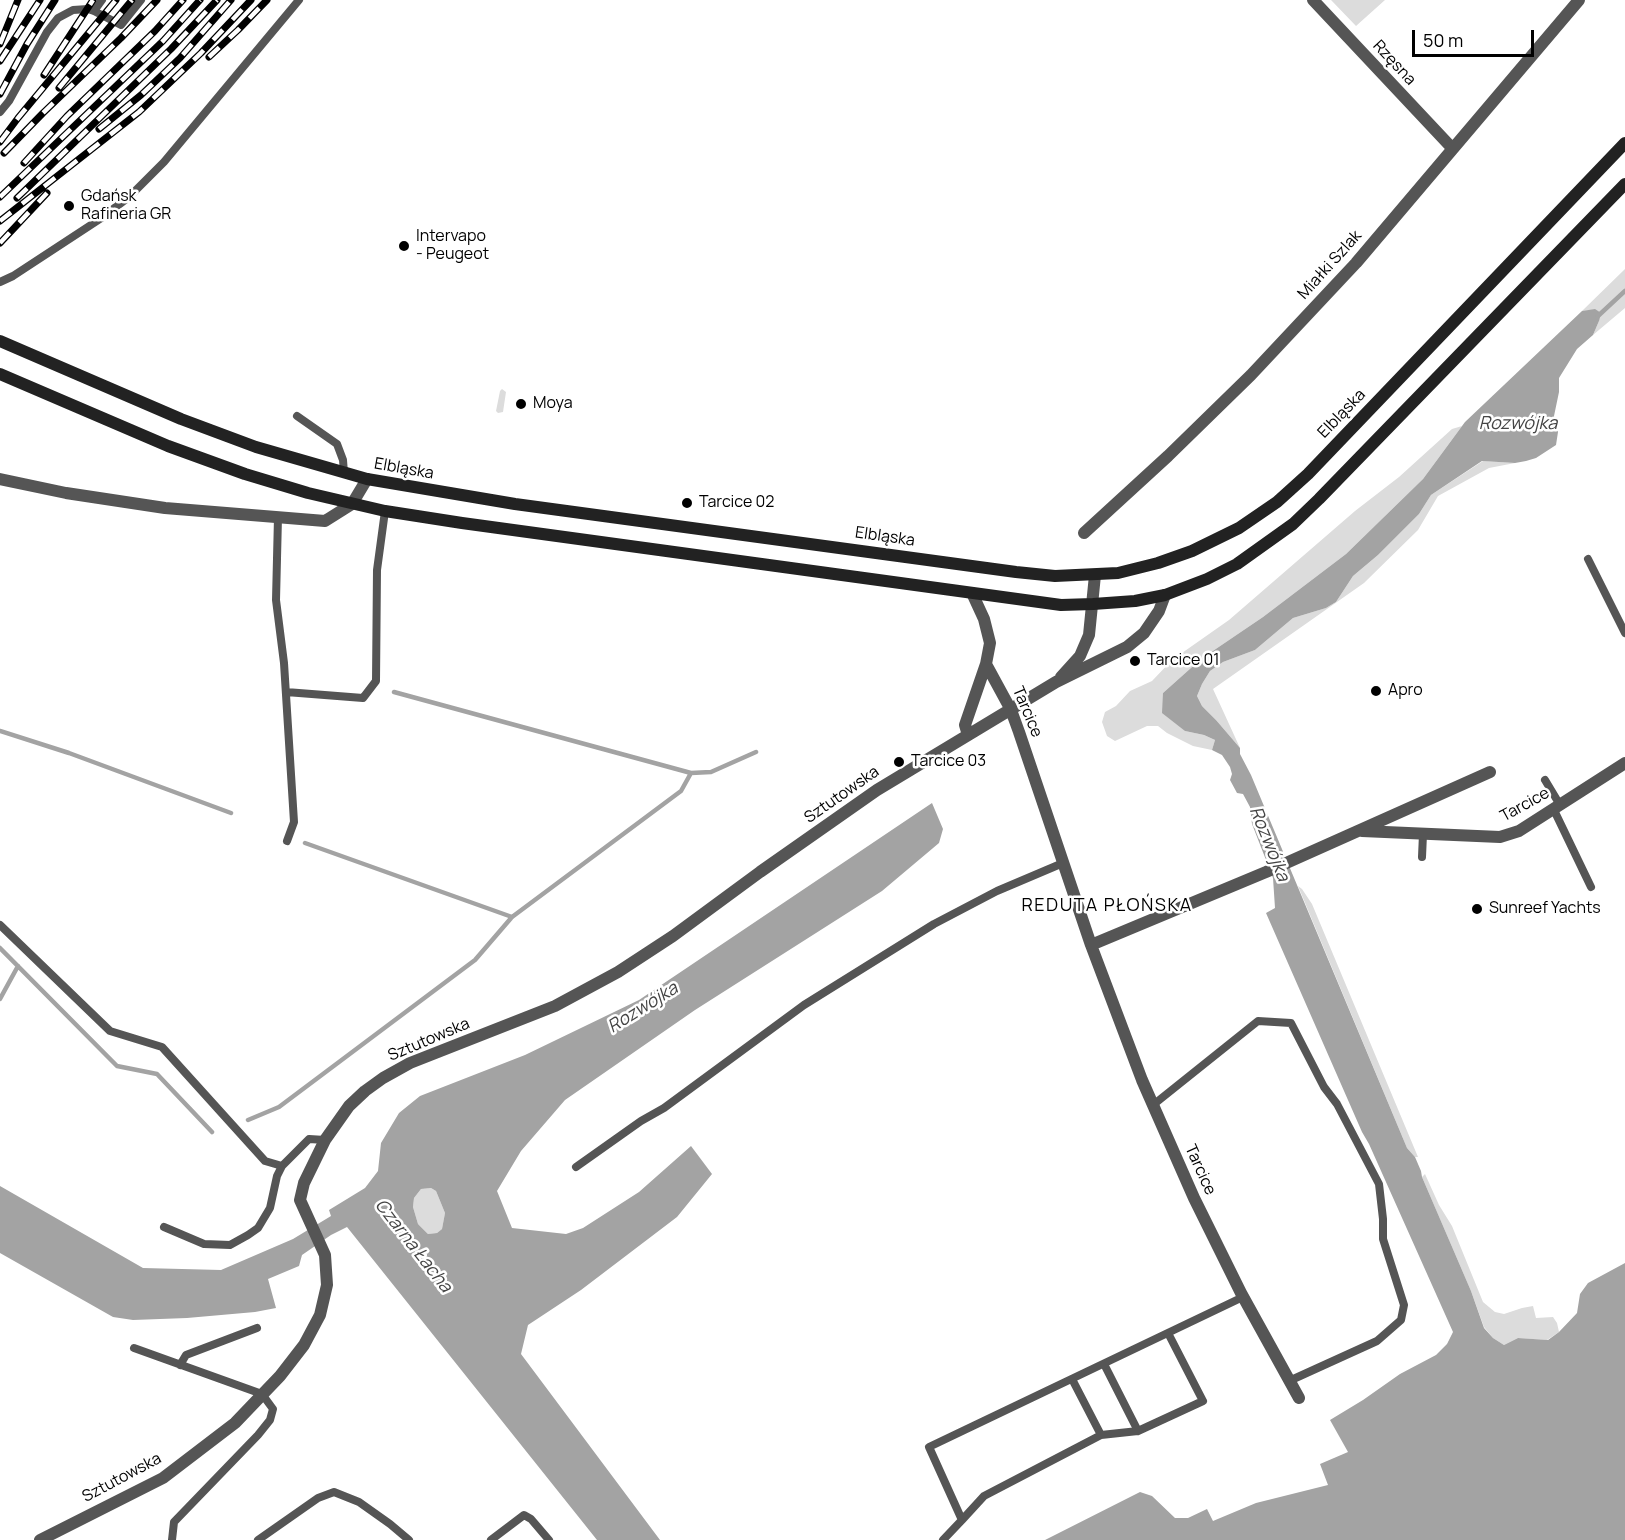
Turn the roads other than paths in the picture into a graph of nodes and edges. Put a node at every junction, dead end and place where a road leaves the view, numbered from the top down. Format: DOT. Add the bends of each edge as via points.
graph roads {
  1 [pos="102,0"];
  2 [pos="141,0"];
  3 [pos="298,0"];
  4 [pos="1313,0"];
  5 [pos="1580,0"];
  6 [pos="94,11"];
  7 [pos="0,112"];
  8 [pos="1625,143"];
  9 [pos="1452,148"];
  10 [pos="1625,184"];
  11 [pos="0,282"];
  12 [pos="0,341"];
  13 [pos="0,374"];
  14 [pos="297,416"];
  15 [pos="344,473"];
  16 [pos="0,479"];
  17 [pos="367,479"];
  18 [pos="352,504"];
  19 [pos="385,511"];
  20 [pos="278,517"];
  21 [pos="1084,533"];
  22 [pos="1588,559"];
  23 [pos="1095,575"];
  24 [pos="972,593"];
  25 [pos="1166,595"];
  26 [pos="1093,604"];
  27 [pos="1625,633"];
  28 [pos="986,664"];
  29 [pos="1056,682"];
  30 [pos="286,692"];
  31 [pos="1011,710"];
  32 [pos="968,735"];
  33 [pos="1625,763"];
  34 [pos="1490,772"];
  35 [pos="1545,780"];
  36 [pos="1556,806"];
  37 [pos="1358,831"];
  38 [pos="1423,834"];
  39 [pos="287,841"];
  40 [pos="1422,857"];
  41 [pos="1064,863"];
  42 [pos="1591,887"];
  43 [pos="0,925"];
  44 [pos="1091,945"];
  45 [pos="1153,1105"];
  46 [pos="325,1140"];
  47 [pos="282,1166"];
  48 [pos="576,1167"];
  49 [pos="164,1227"];
  50 [pos="1243,1297"];
  51 [pos="257,1328"];
  52 [pos="1168,1333"];
  53 [pos="134,1348"];
  54 [pos="1104,1364"];
  55 [pos="180,1365"];
  56 [pos="1072,1379"];
  57 [pos="1289,1381"];
  58 [pos="262,1395"];
  59 [pos="1299,1398"];
  60 [pos="1138,1431"];
  61 [pos="1101,1436"];
  62 [pos="962,1520"];
  63 [pos="40,1540"];
  64 [pos="172,1540"];
  65 [pos="258,1540"];
  66 [pos="409,1540"];
  67 [pos="491,1540"];
  68 [pos="549,1540"];
  69 [pos="943,1540"];
  1 -- 6 [label="lane"];
  2 -- 6 [label="lane" via="121,25"];
  3 -- 11 [label="lane" via="164,162 130,196"];
  4 -- 9 [label="street, Rzęsna"];
  5 -- 9 [label="street, Miałki Szlak"];
  6 -- 7 [label="lane" via="73,10 58,18"];
  8 -- 23 [label="main road, Elbląska" via="1308,474 1276,502 1239,528 1192,552 1118,573"];
  9 -- 21 [label="street, Miałki Szlak" via="1356,262 1251,375"];
  10 -- 25 [label="main road" via="1293,524 1237,564"];
  12 -- 15 [label="main road, Elbląska" via="181,419"];
  13 -- 18 [label="main road" via="168,446 234,470"];
  14 -- 15 [label="lane" via="337,444"];
  15 -- 17 [label="main road, Elbląska"];
  16 -- 20 [label="street" via="165,508"];
  17 -- 18 [label="street"];
  17 -- 23 [label="main road, Elbląska" via="514,504 993,569 1055,576"];
  18 -- 19 [label="main road"];
  18 -- 20 [label="street" via="325,521"];
  19 -- 24 [label="main road"];
  19 -- 30 [label="lane" via="377,570 376,681 363,698"];
  20 -- 30 [label="lane" via="276,600"];
  22 -- 27 [label="lane"];
  23 -- 26 [label="street, Sztutowska"];
  24 -- 26 [label="main road" via="1061,605"];
  24 -- 28 [label="street" via="990,643"];
  25 -- 26 [label="main road"];
  25 -- 29 [label="street, Sztutowska" via="1144,633 1126,647"];
  26 -- 29 [label="street, Sztutowska" via="1089,635 1080,656"];
  28 -- 31 [label="street, Tarcice"];
  28 -- 32 [label="street" via="965,725"];
  29 -- 31 [label="street, Sztutowska"];
  30 -- 39 [label="lane" via="294,822"];
  31 -- 32 [label="street, Sztutowska"];
  31 -- 41 [label="street, Tarcice"];
  32 -- 46 [label="street, Sztutowska" via="877,790 618,972 555,1006 383,1078 349,1106"];
  33 -- 36 [label="street, Tarcice"];
  34 -- 37 [label="street, Tarcice"];
  35 -- 36 [label="lane"];
  36 -- 38 [label="street, Tarcice" via="1519,831 1500,837"];
  36 -- 42 [label="lane"];
  37 -- 38 [label="street, Tarcice"];
  37 -- 44 [label="street, Tarcice"];
  38 -- 40 [label="lane"];
  41 -- 44 [label="street, Tarcice"];
  41 -- 48 [label="lane" via="934,924 804,1005"];
  43 -- 47 [label="lane" via="110,1031 162,1047 265,1161"];
  44 -- 45 [label="street, Tarcice"];
  45 -- 50 [label="street, Tarcice"];
  45 -- 57 [label="lane" via="1258,1021 1291,1023 1378,1184 1383,1239 1404,1305 1401,1320 1377,1341"];
  46 -- 47 [label="lane" via="309,1140"];
  46 -- 58 [label="street, Sztutowska" via="300,1200 325,1255 327,1285 320,1315 304,1345"];
  47 -- 49 [label="lane" via="270,1208 248,1236 230,1245 204,1244"];
  50 -- 52 [label="lane"];
  50 -- 57 [label="street, Tarcice"];
  51 -- 55 [label="lane" via="186,1354"];
  52 -- 54 [label="lane"];
  52 -- 60 [label="lane" via="1203,1401"];
  53 -- 55 [label="lane"];
  54 -- 56 [label="lane"];
  54 -- 60 [label="lane"];
  55 -- 58 [label="lane"];
  56 -- 61 [label="lane"];
  56 -- 62 [label="lane" via="929,1447"];
  57 -- 59 [label="street, Tarcice"];
  58 -- 63 [label="street, Sztutowska" via="235,1423 163,1478"];
  58 -- 64 [label="lane" via="273,1409 270,1420 174,1522"];
  60 -- 61 [label="lane"];
  61 -- 62 [label="lane" via="984,1496"];
  62 -- 69 [label="lane"];
  65 -- 66 [label="lane" via="318,1498 334,1492 359,1502"];
  67 -- 68 [label="lane" via="524,1515"];
}
